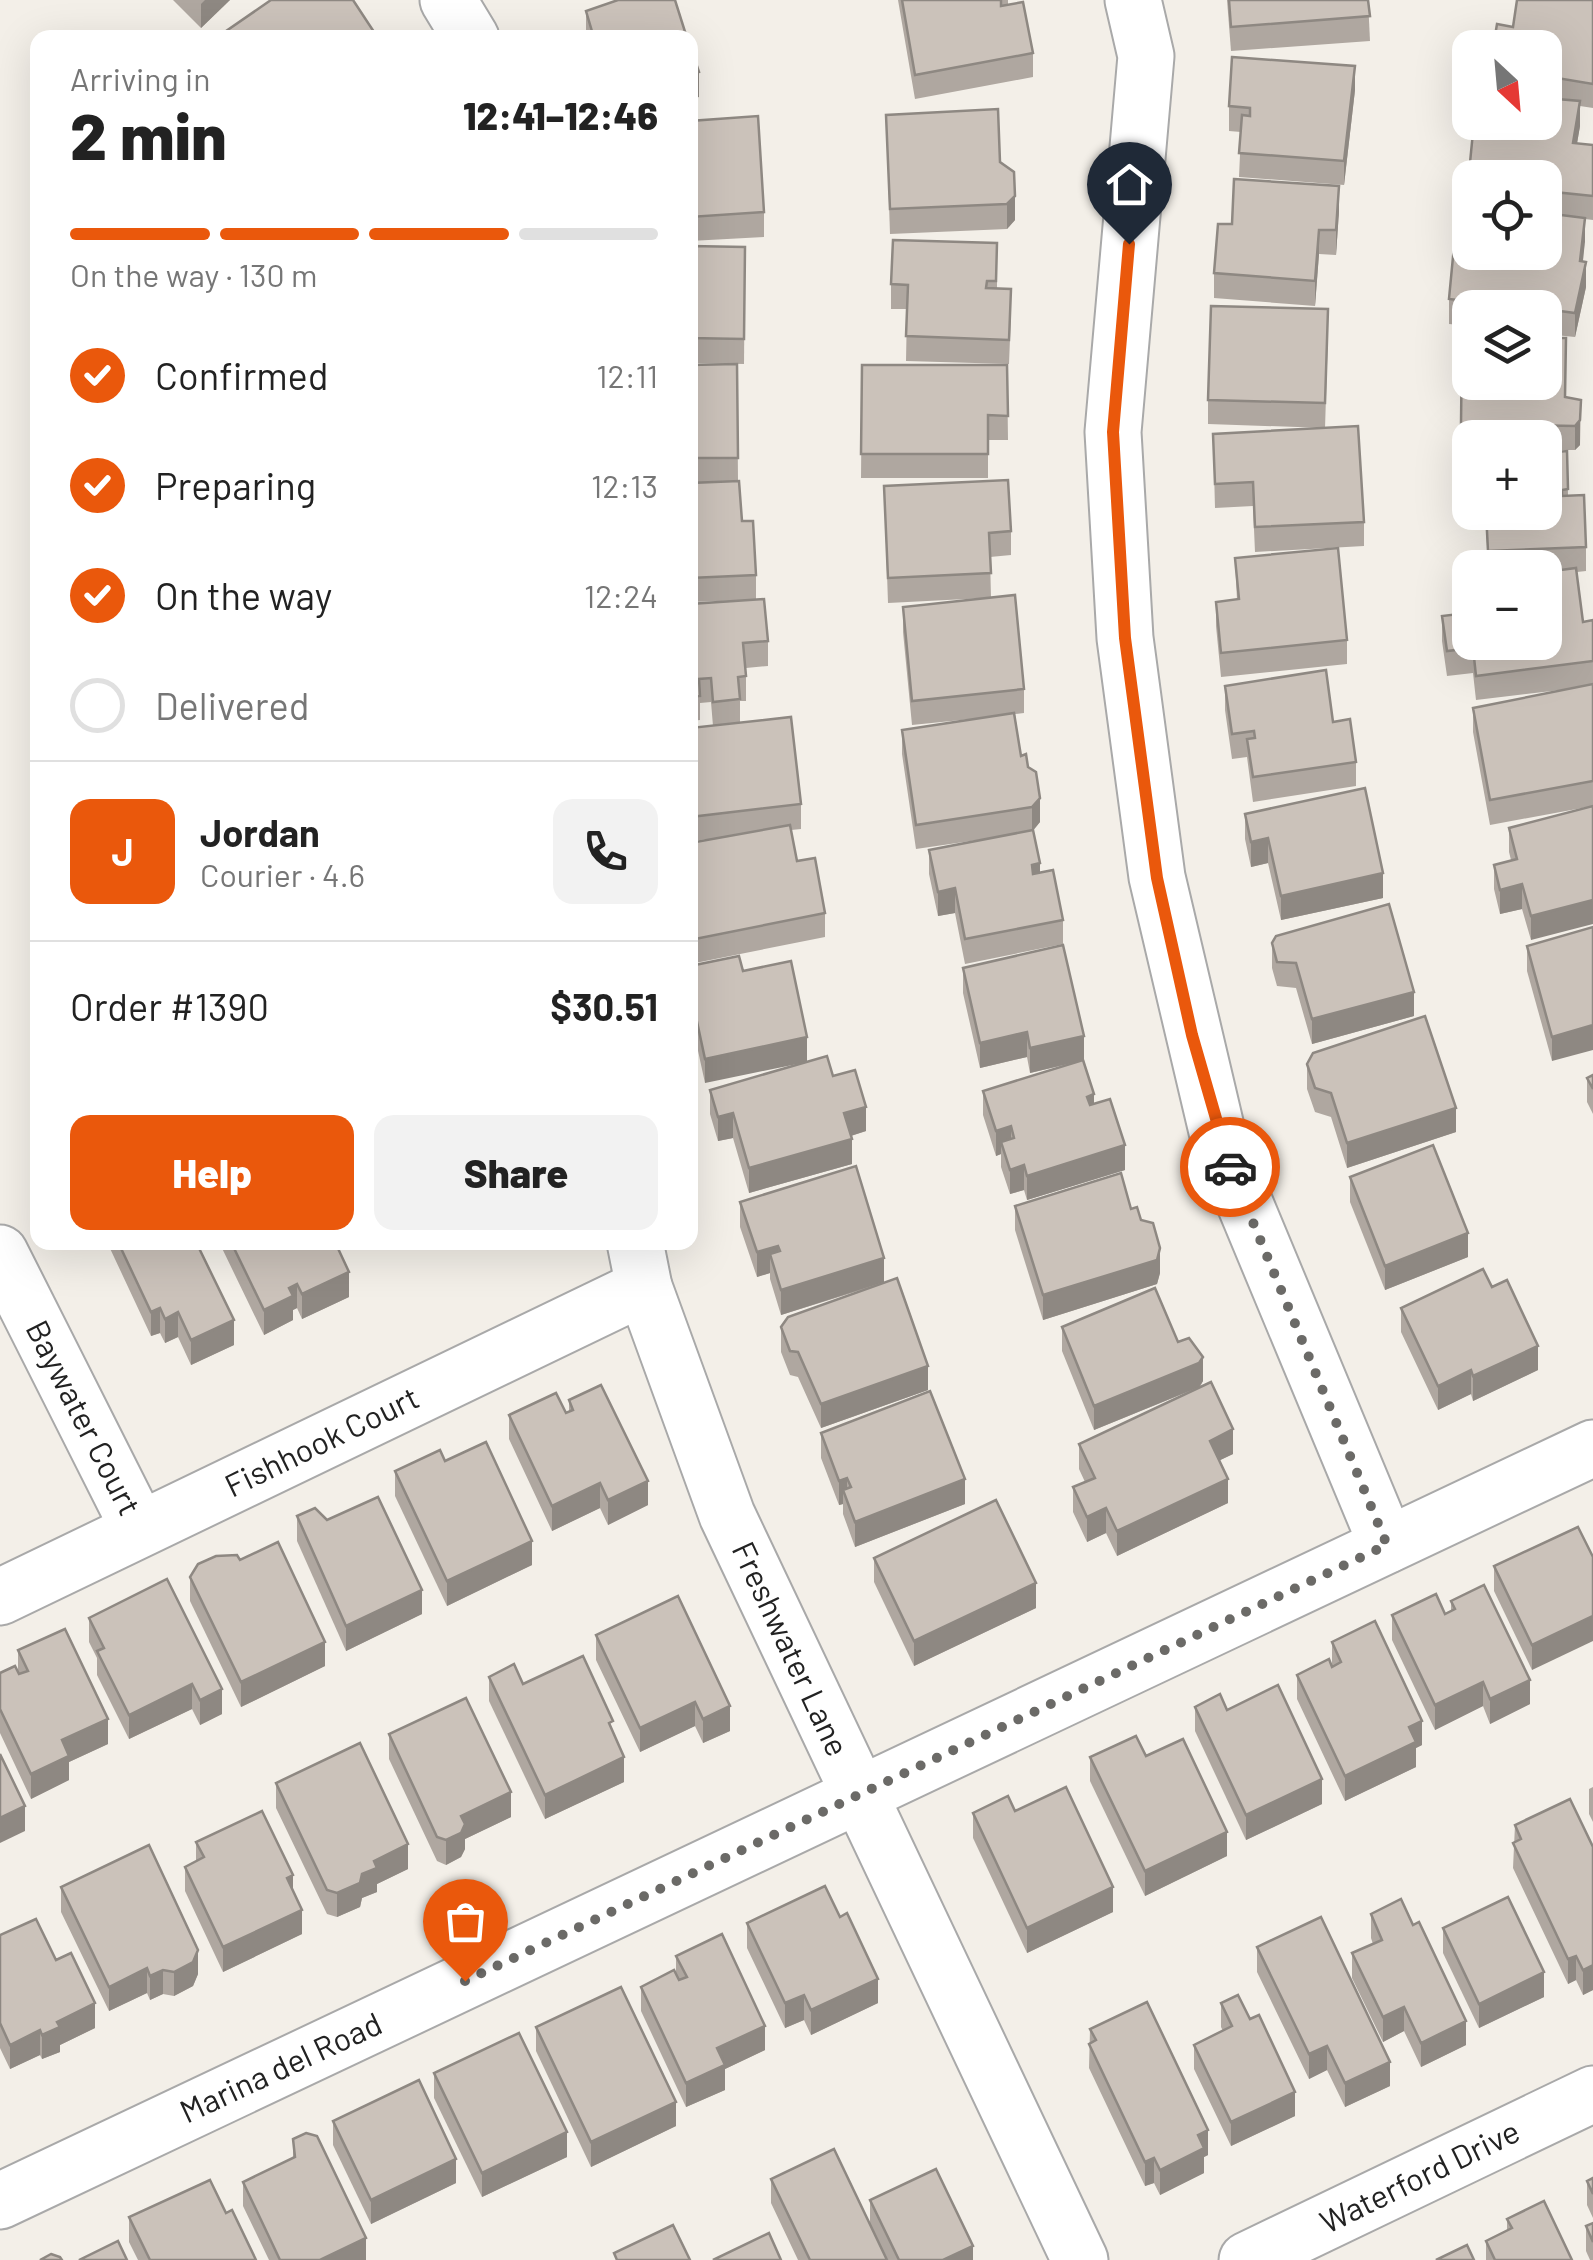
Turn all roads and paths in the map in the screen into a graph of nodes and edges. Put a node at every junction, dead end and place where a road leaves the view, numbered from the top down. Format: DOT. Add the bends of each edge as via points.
graph roads {
  1 [pos="448,0"];
  2 [pos="1133,0"];
  3 [pos="466,30"];
  4 [pos="0,1253"];
  5 [pos="640,1265"];
  6 [pos="1593,1448"];
  7 [pos="139,1529"];
  8 [pos="1387,1545"];
  9 [pos="0,1597"];
  10 [pos="858,1795"];
  11 [pos="1593,2094"];
  12 [pos="0,2202"];
  13 [pos="1080,2260"];
  14 [pos="1247,2260"];
  1 -- 3 [label="street"];
  2 -- 8 [label="street" via="1146,56 1113,432 1125,638 1157,878 1220,1144"];
  4 -- 7 [label="street, Baywater Court"];
  5 -- 7 [label="street, Fishhook Court"];
  5 -- 10 [label="street, Freshwater Lane" via="727,1516"];
  6 -- 8 [label="street, Marina del Road"];
  7 -- 9 [label="street, Fishhook Court"];
  8 -- 10 [label="street, Marina del Road"];
  10 -- 12 [label="street, Marina del Road"];
  10 -- 13 [label="street, Freshwater Lane"];
  11 -- 14 [label="street, Waterford Drive"];
}
